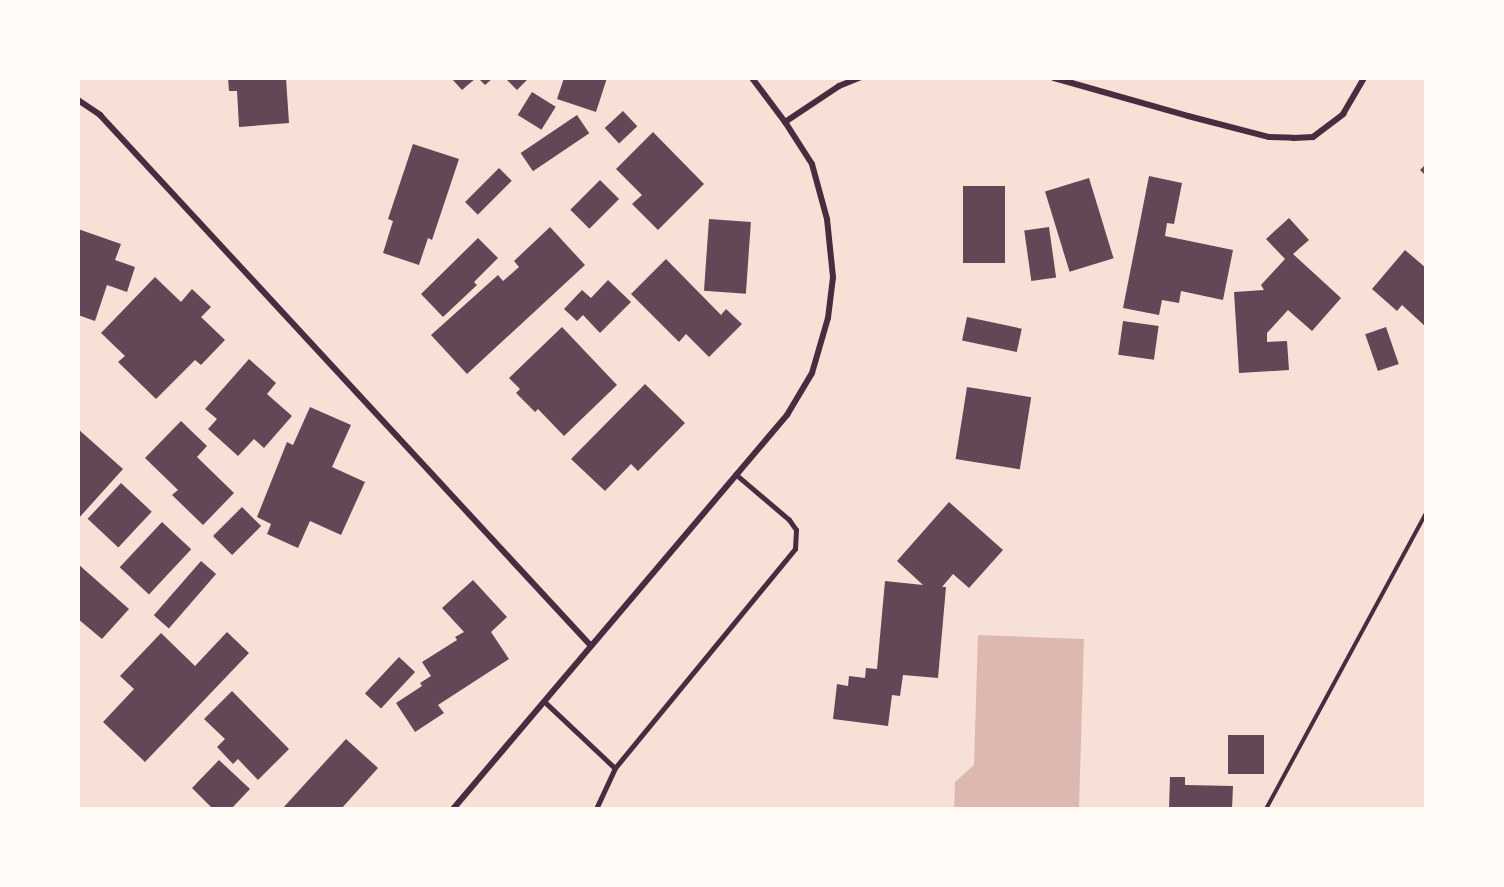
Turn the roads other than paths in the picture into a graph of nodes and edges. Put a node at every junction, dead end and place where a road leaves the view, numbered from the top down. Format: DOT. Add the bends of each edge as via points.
graph roads {
  1 [pos="752,78"];
  2 [pos="859,78"];
  3 [pos="1054,78"];
  4 [pos="1364,78"];
  5 [pos="78,100"];
  6 [pos="785,122"];
  7 [pos="736,475"];
  8 [pos="591,646"];
  9 [pos="545,702"];
  10 [pos="615,768"];
  11 [pos="453,809"];
  12 [pos="596,809"];
  1 -- 6 [label="street"];
  2 -- 6 [label="street" via="839,86"];
  3 -- 4 [label="street" via="1269,137 1294,138 1313,137 1343,114"];
  5 -- 8 [label="street" via="100,115"];
  6 -- 7 [label="street" via="812,164 827,219 833,277 828,318 812,373 787,415"];
  7 -- 8 [label="street"];
  7 -- 10 [label="lane" via="789,520 796,530 795,549"];
  8 -- 9 [label="street"];
  9 -- 10 [label="lane"];
  9 -- 11 [label="street"];
  10 -- 12 [label="lane"];
}
